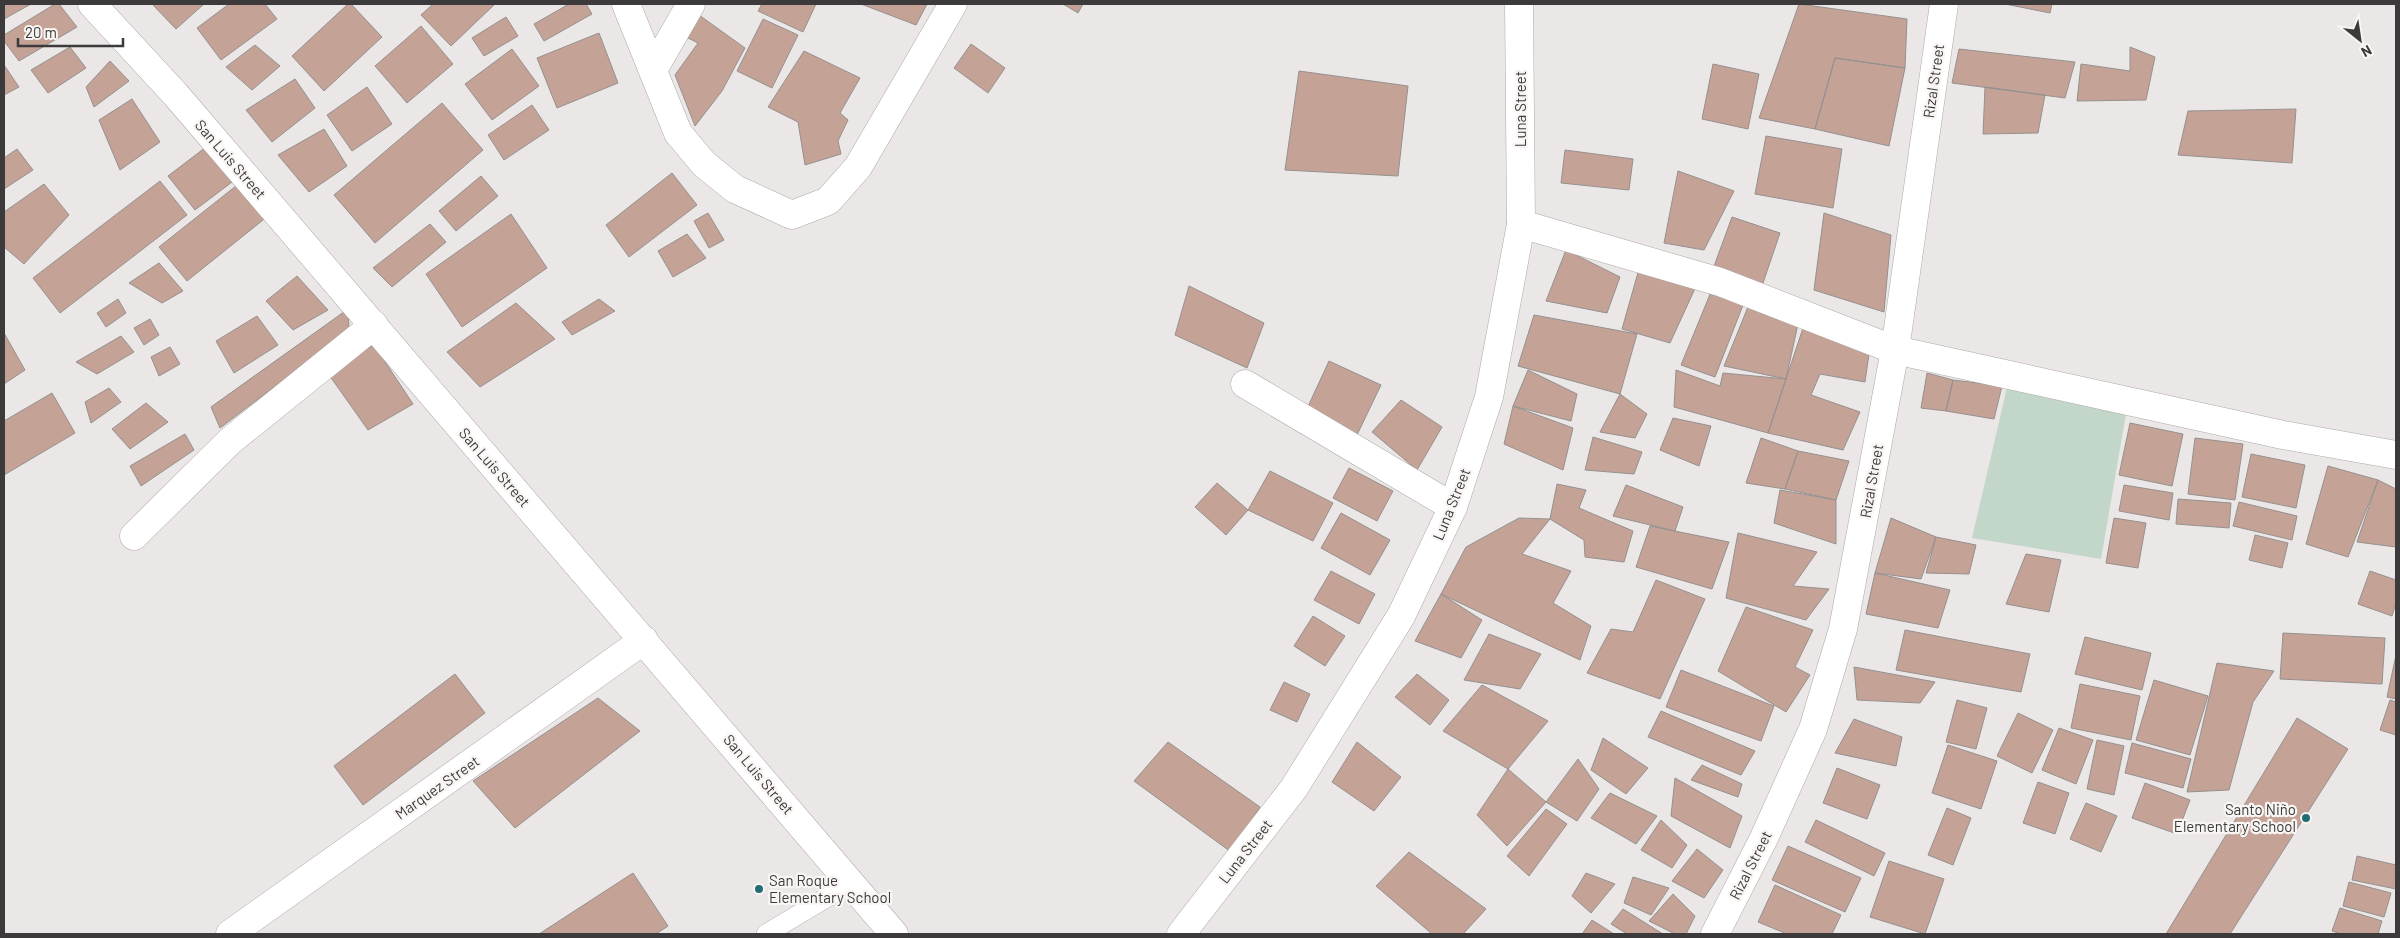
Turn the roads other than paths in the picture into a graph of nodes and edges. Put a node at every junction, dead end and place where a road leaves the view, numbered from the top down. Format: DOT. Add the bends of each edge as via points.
graph roads {
  1 [pos="92,4"];
  2 [pos="626,4"];
  3 [pos="691,4"];
  4 [pos="953,4"];
  5 [pos="1519,4"];
  6 [pos="1944,4"];
  7 [pos="654,70"];
  8 [pos="1521,224"];
  9 [pos="374,325"];
  10 [pos="1895,350"];
  11 [pos="1245,384"];
  12 [pos="2396,455"];
  13 [pos="1453,508"];
  14 [pos="134,536"];
  15 [pos="644,640"];
  16 [pos="851,883"];
  17 [pos="230,934"];
  18 [pos="766,934"];
  19 [pos="894,934"];
  20 [pos="1181,934"];
  21 [pos="1715,934"];
  1 -- 9 [label="street, San Luis Street" via="176,95"];
  2 -- 7 [label="street"];
  3 -- 7 [label="street"];
  4 -- 7 [label="street" via="858,167 828,200 792,214 735,189 704,164 678,133"];
  5 -- 8 [label="street, Luna Street"];
  6 -- 10 [label="street, Rizal Street"];
  8 -- 10 [label="street" via="1720,282"];
  8 -- 13 [label="street, Luna Street" via="1489,397"];
  9 -- 14 [label="street" via="230,441"];
  9 -- 15 [label="street, San Luis Street"];
  10 -- 12 [label="street" via="2284,435"];
  10 -- 21 [label="street, Rizal Street" via="1843,629 1814,729"];
  11 -- 13 [label="street"];
  13 -- 20 [label="street, Luna Street" via="1401,616 1294,788"];
  15 -- 16 [label="street, San Luis Street"];
  15 -- 17 [label="street, Marquez Street"];
  16 -- 18 [label="lane"];
  16 -- 19 [label="street, San Luis Street"];
}
